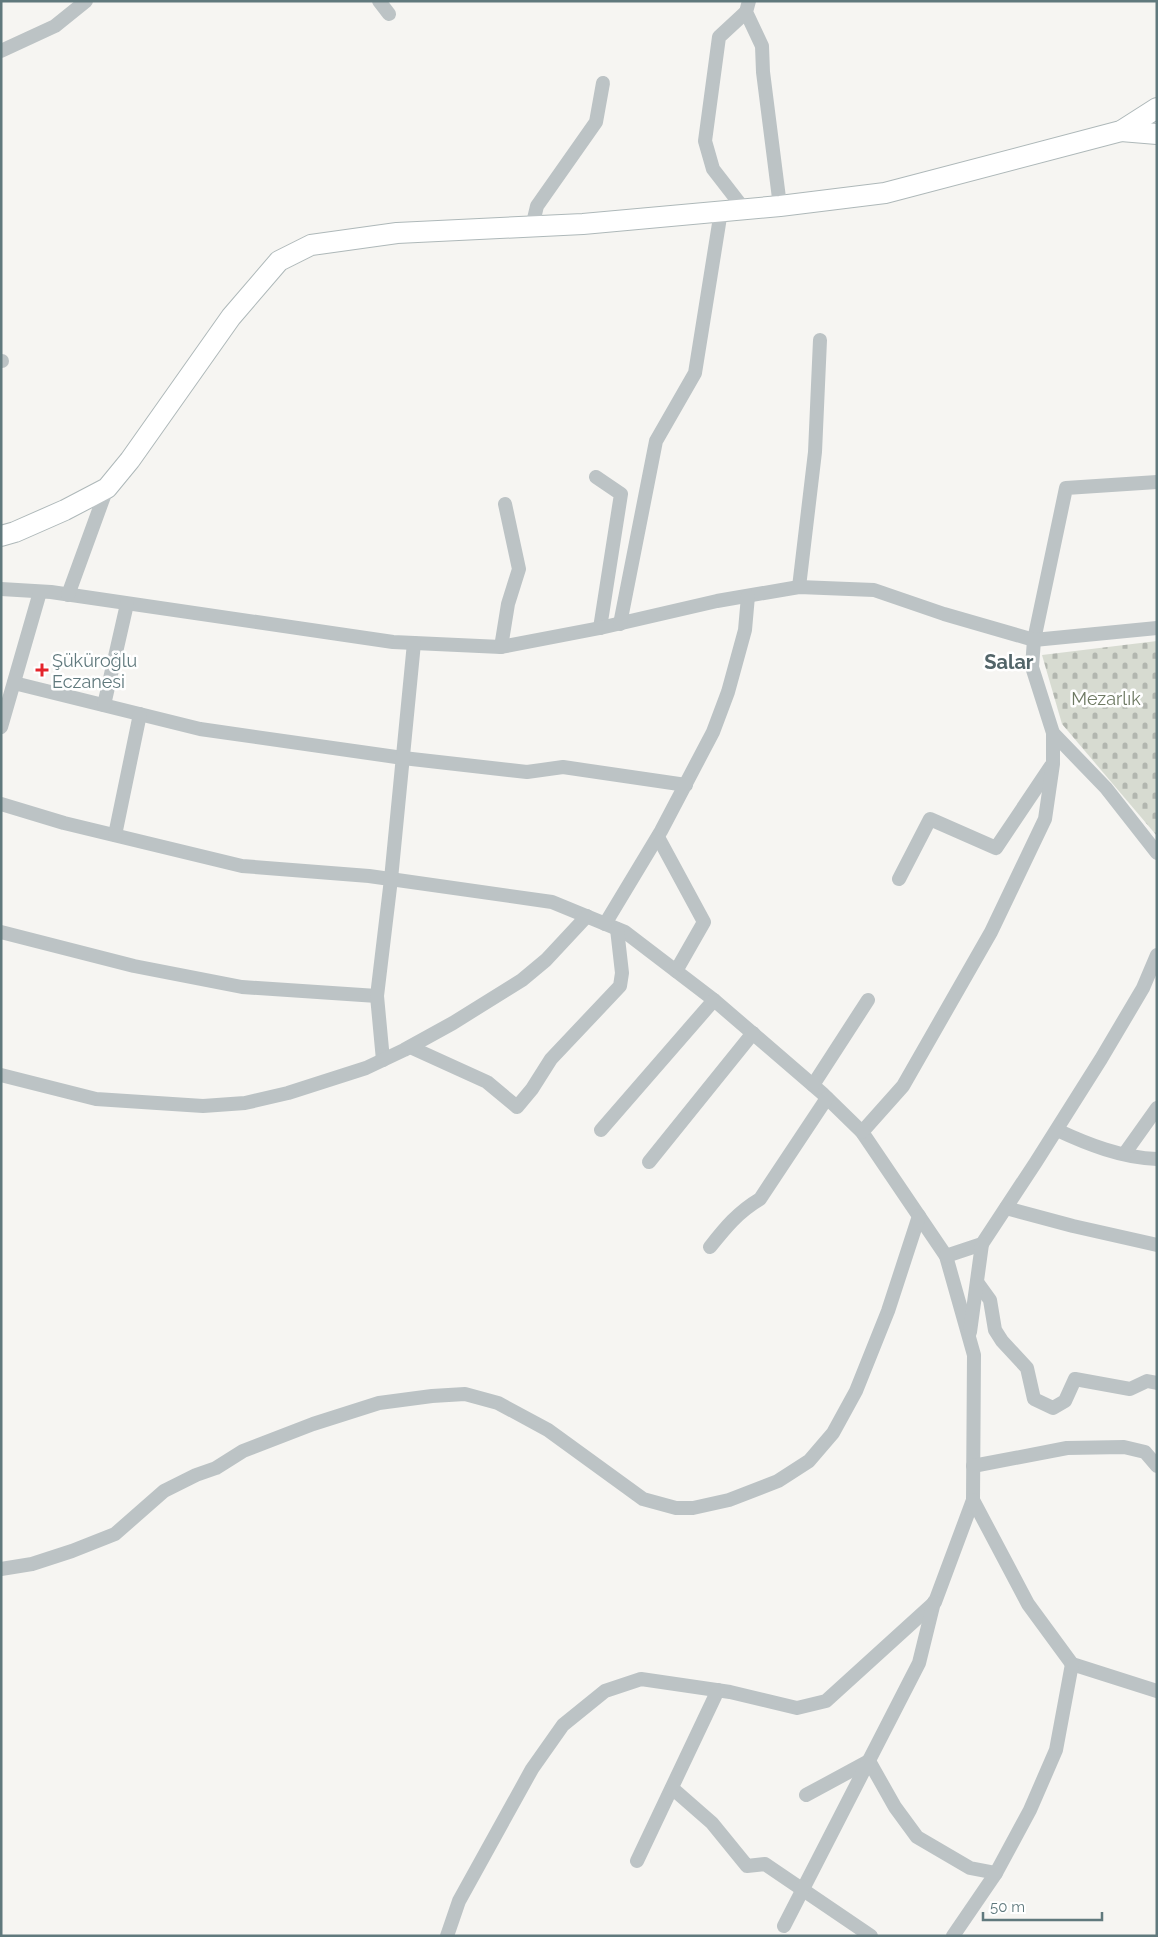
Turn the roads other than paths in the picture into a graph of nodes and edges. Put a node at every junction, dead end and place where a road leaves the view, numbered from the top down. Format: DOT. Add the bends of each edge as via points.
graph roads {
  1 [pos="86,1"];
  2 [pos="379,1"];
  3 [pos="748,7"];
  4 [pos="389,14"];
  5 [pos="1,51"];
  6 [pos="603,83"];
  7 [pos="1157,108"];
  8 [pos="1121,131"];
  9 [pos="1157,134"];
  10 [pos="780,206"];
  11 [pos="744,209"];
  12 [pos="721,211"];
  13 [pos="532,226"];
  14 [pos="820,340"];
  15 [pos="596,477"];
  16 [pos="1157,482"];
  17 [pos="107,488"];
  18 [pos="505,504"];
  19 [pos="1,536"];
  20 [pos="799,587"];
  21 [pos="1,589"];
  22 [pos="40,592"];
  23 [pos="68,595"];
  24 [pos="748,596"];
  25 [pos="128,604"];
  26 [pos="620,624"];
  27 [pos="600,628"];
  28 [pos="1157,628"];
  29 [pos="1034,640"];
  30 [pos="414,643"];
  31 [pos="501,647"];
  32 [pos="14,683"];
  33 [pos="104,705"];
  34 [pos="140,714"];
  35 [pos="1,728"];
  36 [pos="1053,733"];
  37 [pos="403,758"];
  38 [pos="1052,764"];
  39 [pos="686,786"];
  40 [pos="1,804"];
  41 [pos="115,835"];
  42 [pos="658,837"];
  43 [pos="1157,853"];
  44 [pos="391,879"];
  45 [pos="899,879"];
  46 [pos="587,916"];
  47 [pos="611,926"];
  48 [pos="1,932"];
  49 [pos="1156,957"];
  50 [pos="676,971"];
  51 [pos="377,996"];
  52 [pos="714,1000"];
  53 [pos="868,1000"];
  54 [pos="753,1033"];
  55 [pos="410,1047"];
  56 [pos="383,1060"];
  57 [pos="1,1075"];
  58 [pos="814,1085"];
  59 [pos="827,1098"];
  60 [pos="1157,1108"];
  61 [pos="601,1130"];
  62 [pos="1056,1130"];
  63 [pos="862,1132"];
  64 [pos="1125,1154"];
  65 [pos="1157,1159"];
  66 [pos="649,1162"];
  67 [pos="1006,1208"];
  68 [pos="919,1216"];
  69 [pos="982,1244"];
  70 [pos="1157,1245"];
  71 [pos="710,1247"];
  72 [pos="946,1256"];
  73 [pos="976,1282"];
  74 [pos="969,1338"];
  75 [pos="1157,1384"];
  76 [pos="973,1466"];
  77 [pos="1157,1466"];
  78 [pos="973,1500"];
  79 [pos="1,1569"];
  80 [pos="935,1602"];
  81 [pos="1072,1664"];
  82 [pos="718,1690"];
  83 [pos="1157,1691"];
  84 [pos="868,1761"];
  85 [pos="672,1788"];
  86 [pos="806,1795"];
  87 [pos="637,1860"];
  88 [pos="996,1873"];
  89 [pos="802,1890"];
  90 [pos="784,1926"];
  91 [pos="448,1936"];
  92 [pos="871,1936"];
  93 [pos="953,1936"];
  1 -- 5 [label="street" via="55,26"];
  2 -- 4 [label="street"];
  3 -- 10 [label="street" via="762,46"];
  3 -- 11 [label="street" via="719,37 706,141 713,169"];
  6 -- 13 [label="street" via="596,122 537,206"];
  7 -- 8 [label="street"];
  8 -- 9 [label="street"];
  8 -- 10 [label="street" via="885,194"];
  10 -- 11 [label="street"];
  11 -- 12 [label="street"];
  12 -- 13 [label="street"];
  12 -- 26 [label="street" via="695,373 656,441"];
  13 -- 17 [label="street" via="397,233 311,245 279,261 231,317"];
  14 -- 20 [label="street" via="815,452"];
  15 -- 27 [label="street" via="621,494"];
  16 -- 29 [label="street" via="1066,488"];
  17 -- 19 [label="street" via="65,510"];
  17 -- 23 [label="street"];
  18 -- 31 [label="street" via="519,569 508,604"];
  20 -- 24 [label="street"];
  20 -- 29 [label="street" via="874,590"];
  21 -- 22 [label="street"];
  22 -- 23 [label="street"];
  22 -- 32 [label="street"];
  23 -- 25 [label="street"];
  24 -- 26 [label="street"];
  24 -- 39 [label="street" via="746,630 728,692 713,732"];
  25 -- 30 [label="street"];
  25 -- 33 [label="street"];
  26 -- 27 [label="street"];
  27 -- 31 [label="street"];
  28 -- 29 [label="street"];
  29 -- 36 [label="street" via="1032,666"];
  30 -- 31 [label="street"];
  30 -- 37 [label="street"];
  32 -- 33 [label="street"];
  32 -- 35 [label="street"];
  33 -- 34 [label="street"];
  34 -- 37 [label="street" via="200,729"];
  34 -- 41 [label="street"];
  36 -- 38 [label="street"];
  36 -- 43 [label="street" via="1106,788"];
  37 -- 39 [label="street" via="527,772 563,767"];
  37 -- 44 [label="street"];
  38 -- 45 [label="street" via="996,848 930,819"];
  38 -- 63 [label="street" via="1045,819 991,932 903,1086"];
  39 -- 42 [label="street"];
  40 -- 41 [label="street"];
  41 -- 44 [label="street" via="242,866"];
  42 -- 47 [label="street"];
  42 -- 50 [label="street" via="704,922"];
  44 -- 46 [label="street" via="552,902"];
  44 -- 51 [label="street"];
  46 -- 47 [label="street"];
  46 -- 55 [label="street" via="546,960 522,980"];
  47 -- 50 [label="street" via="625,932"];
  47 -- 55 [label="street" via="622,974 620,986 551,1059 518,1107 487,1082"];
  48 -- 51 [label="street" via="134,966 242,987"];
  49 -- 62 [label="street" via="1143,988"];
  50 -- 52 [label="street"];
  51 -- 56 [label="street"];
  52 -- 54 [label="street"];
  52 -- 61 [label="street"];
  53 -- 58 [label="street"];
  54 -- 58 [label="street"];
  54 -- 66 [label="street"];
  55 -- 56 [label="street"];
  56 -- 57 [label="street" via="288,1093 245,1103 203,1106 96,1099"];
  58 -- 59 [label="street"];
  59 -- 63 [label="street"];
  59 -- 71 [label="street" via="760,1200 745,1208"];
  60 -- 64 [label="street"];
  62 -- 64 [label="street" via="1087,1144"];
  62 -- 67 [label="street"];
  63 -- 68 [label="street"];
  64 -- 65 [label="street"];
  67 -- 69 [label="street"];
  67 -- 70 [label="street"];
  68 -- 72 [label="street"];
  68 -- 79 [label="street" via="888,1311 856,1391 833,1433 809,1461 778,1481 729,1500 693,1508 676,1508 644,1499 548,1430 498,1403 465,1394 432,1396 379,1403 243,1451 216,1468 164,1491 115,1534 32,1564"];
  69 -- 72 [label="street"];
  69 -- 73 [label="street"];
  72 -- 74 [label="street"];
  73 -- 74 [label="street"];
  73 -- 75 [label="street" via="990,1300 995,1330 1027,1368 1034,1399 1053,1408 1064,1401 1075,1379 1130,1389 1147,1381"];
  74 -- 76 [label="street" via="974,1356"];
  76 -- 77 [label="street" via="1067,1448 1124,1447 1145,1452"];
  76 -- 78 [label="street"];
  78 -- 80 [label="street"];
  78 -- 81 [label="street" via="1028,1604"];
  80 -- 82 [label="street" via="826,1701 797,1708"];
  80 -- 84 [label="street" via="919,1663"];
  81 -- 83 [label="street"];
  81 -- 88 [label="street" via="1056,1750 1030,1810"];
  82 -- 85 [label="street"];
  82 -- 91 [label="street" via="641,1679 605,1690 563,1725 532,1769 459,1901"];
  84 -- 86 [label="street"];
  84 -- 88 [label="street" via="917,1837 970,1868"];
  84 -- 89 [label="street"];
  85 -- 87 [label="street"];
  85 -- 89 [label="street" via="712,1823 747,1866 764,1864"];
  88 -- 93 [label="street"];
  89 -- 90 [label="street"];
  89 -- 92 [label="street"];
}
